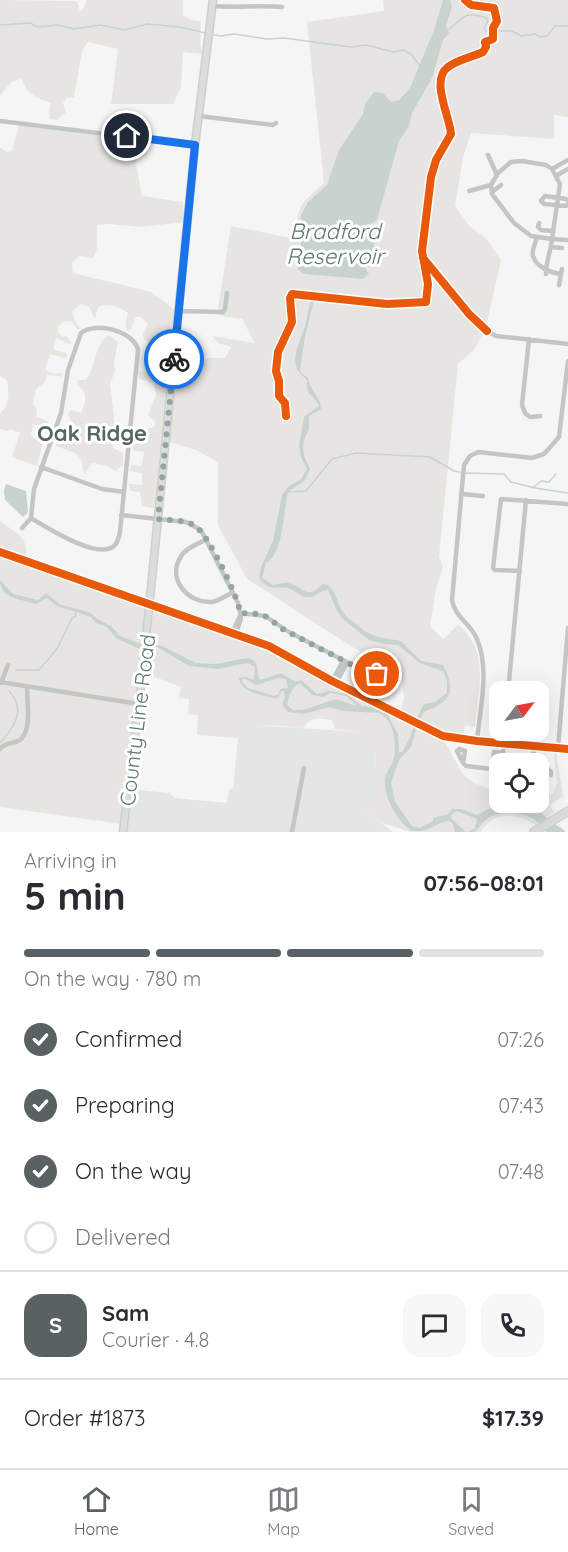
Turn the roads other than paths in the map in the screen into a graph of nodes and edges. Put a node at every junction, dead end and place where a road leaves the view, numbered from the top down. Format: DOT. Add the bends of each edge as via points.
graph roads {
  1 [pos="212,3"];
  2 [pos="282,7"];
  3 [pos="199,116"];
  4 [pos="0,121"];
  5 [pos="276,123"];
  6 [pos="195,145"];
  7 [pos="488,155"];
  8 [pos="568,160"];
  9 [pos="552,169"];
  10 [pos="568,169"];
  11 [pos="497,175"];
  12 [pos="556,176"];
  13 [pos="491,185"];
  14 [pos="501,185"];
  15 [pos="469,191"];
  16 [pos="492,192"];
  17 [pos="558,198"];
  18 [pos="568,202"];
  19 [pos="557,205"];
  20 [pos="539,224"];
  21 [pos="553,231"];
  22 [pos="537,237"];
  23 [pos="552,239"];
  24 [pos="568,240"];
  25 [pos="552,247"];
  26 [pos="562,248"];
  27 [pos="546,272"];
  28 [pos="559,285"];
  29 [pos="226,292"];
  30 [pos="179,310"];
  31 [pos="487,331"];
  32 [pos="529,339"];
  33 [pos="568,344"];
  34 [pos="568,361"];
  35 [pos="566,400"];
  36 [pos="540,416"];
  37 [pos="41,467"];
  38 [pos="124,492"];
  39 [pos="461,494"];
  40 [pos="483,496"];
  41 [pos="526,500"];
  42 [pos="568,504"];
  43 [pos="122,515"];
  44 [pos="32,518"];
  45 [pos="158,519"];
  46 [pos="22,528"];
  47 [pos="207,539"];
  48 [pos="0,552"];
  49 [pos="520,571"];
  50 [pos="233,592"];
  51 [pos="150,604"];
  52 [pos="240,614"];
  53 [pos="568,628"];
  54 [pos="234,634"];
  55 [pos="345,662"];
  56 [pos="9,665"];
  57 [pos="372,672"];
  58 [pos="509,681"];
  59 [pos="334,682"];
  60 [pos="0,683"];
  61 [pos="27,687"];
  62 [pos="139,704"];
  63 [pos="477,741"];
  64 [pos="504,743"];
  65 [pos="534,746"];
  66 [pos="558,748"];
  67 [pos="0,749"];
  68 [pos="568,749"];
  69 [pos="494,753"];
  70 [pos="503,753"];
  71 [pos="533,753"];
  72 [pos="463,763"];
  73 [pos="304,768"];
  74 [pos="489,769"];
  75 [pos="568,811"];
  76 [pos="535,831"];
  77 [pos="123,832"];
  78 [pos="292,832"];
  1 -- 2 [label="street" via="238,8"];
  1 -- 3 [label="main road, County Line Road"];
  3 -- 5 [label="street"];
  3 -- 6 [label="main road, County Line Road"];
  4 -- 6 [label="street"];
  6 -- 30 [label="main road, County Line Road"];
  7 -- 11 [label="street"];
  8 -- 9 [label="street"];
  9 -- 11 [label="street" via="511,162"];
  9 -- 12 [label="street"];
  10 -- 12 [label="street"];
  11 -- 13 [label="street"];
  12 -- 17 [label="street" via="560,184"];
  13 -- 15 [label="street"];
  13 -- 16 [label="street"];
  14 -- 16 [label="street"];
  16 -- 22 [label="street" via="514,223"];
  17 -- 18 [label="street"];
  17 -- 19 [label="street"];
  17 -- 19 [label="street" via="543,197 541,201"];
  18 -- 19 [label="street" via="566,206"];
  19 -- 21 [label="street"];
  20 -- 21 [label="street" via="541,230"];
  21 -- 23 [label="street"];
  22 -- 23 [label="street"];
  22 -- 27 [label="street" via="532,255"];
  23 -- 24 [label="street"];
  23 -- 25 [label="street"];
  25 -- 26 [label="street"];
  25 -- 27 [label="street"];
  27 -- 28 [label="street" via="561,272"];
  29 -- 30 [label="street" via="223,312"];
  30 -- 45 [label="main road, County Line Road"];
  31 -- 32 [label="street" via="496,336"];
  32 -- 33 [label="street"];
  32 -- 36 [label="street" via="522,405 530,417"];
  34 -- 35 [label="street"];
  35 -- 39 [label="street" via="560,437 544,454 532,458 473,454 464,465"];
  37 -- 38 [label="street" via="102,489"];
  37 -- 38 [label="street" via="61,413 68,370 81,333 98,327 124,334 138,350"];
  37 -- 44 [label="street" via="32,495"];
  38 -- 43 [label="street"];
  39 -- 40 [label="street"];
  39 -- 63 [label="street" via="452,600 456,612 474,633 483,656"];
  41 -- 42 [label="street"];
  41 -- 49 [label="street"];
  41 -- 49 [label="street" via="500,500 493,567"];
  43 -- 44 [label="street" via="117,542 105,550 65,539"];
  43 -- 45 [label="street"];
  44 -- 46 [label="street"];
  45 -- 47 [label="street" via="192,524"];
  45 -- 51 [label="main road, County Line Road"];
  47 -- 50 [label="street"];
  47 -- 50 [label="street" via="179,558 179,584 189,596 202,601 214,602"];
  48 -- 51 [label="street"];
  49 -- 58 [label="street"];
  50 -- 52 [label="street"];
  51 -- 54 [label="street"];
  51 -- 62 [label="main road, County Line Road"];
  52 -- 54 [label="street"];
  52 -- 55 [label="street" via="267,617"];
  53 -- 66 [label="street"];
  54 -- 59 [label="street" via="269,646"];
  55 -- 57 [label="street"];
  55 -- 59 [label="street"];
  56 -- 60 [label="street"];
  59 -- 63 [label="street" via="430,730"];
  60 -- 61 [label="street"];
  61 -- 62 [label="street"];
  61 -- 67 [label="street" via="24,734"];
  62 -- 77 [label="main road, County Line Road"];
  63 -- 64 [label="street"];
  64 -- 65 [label="street"];
  64 -- 70 [label="street"];
  65 -- 66 [label="street"];
  65 -- 71 [label="street"];
  66 -- 68 [label="street"];
  69 -- 70 [label="street"];
  72 -- 74 [label="street"];
  73 -- 78 [label="street"];
  75 -- 76 [label="highway"];
}
